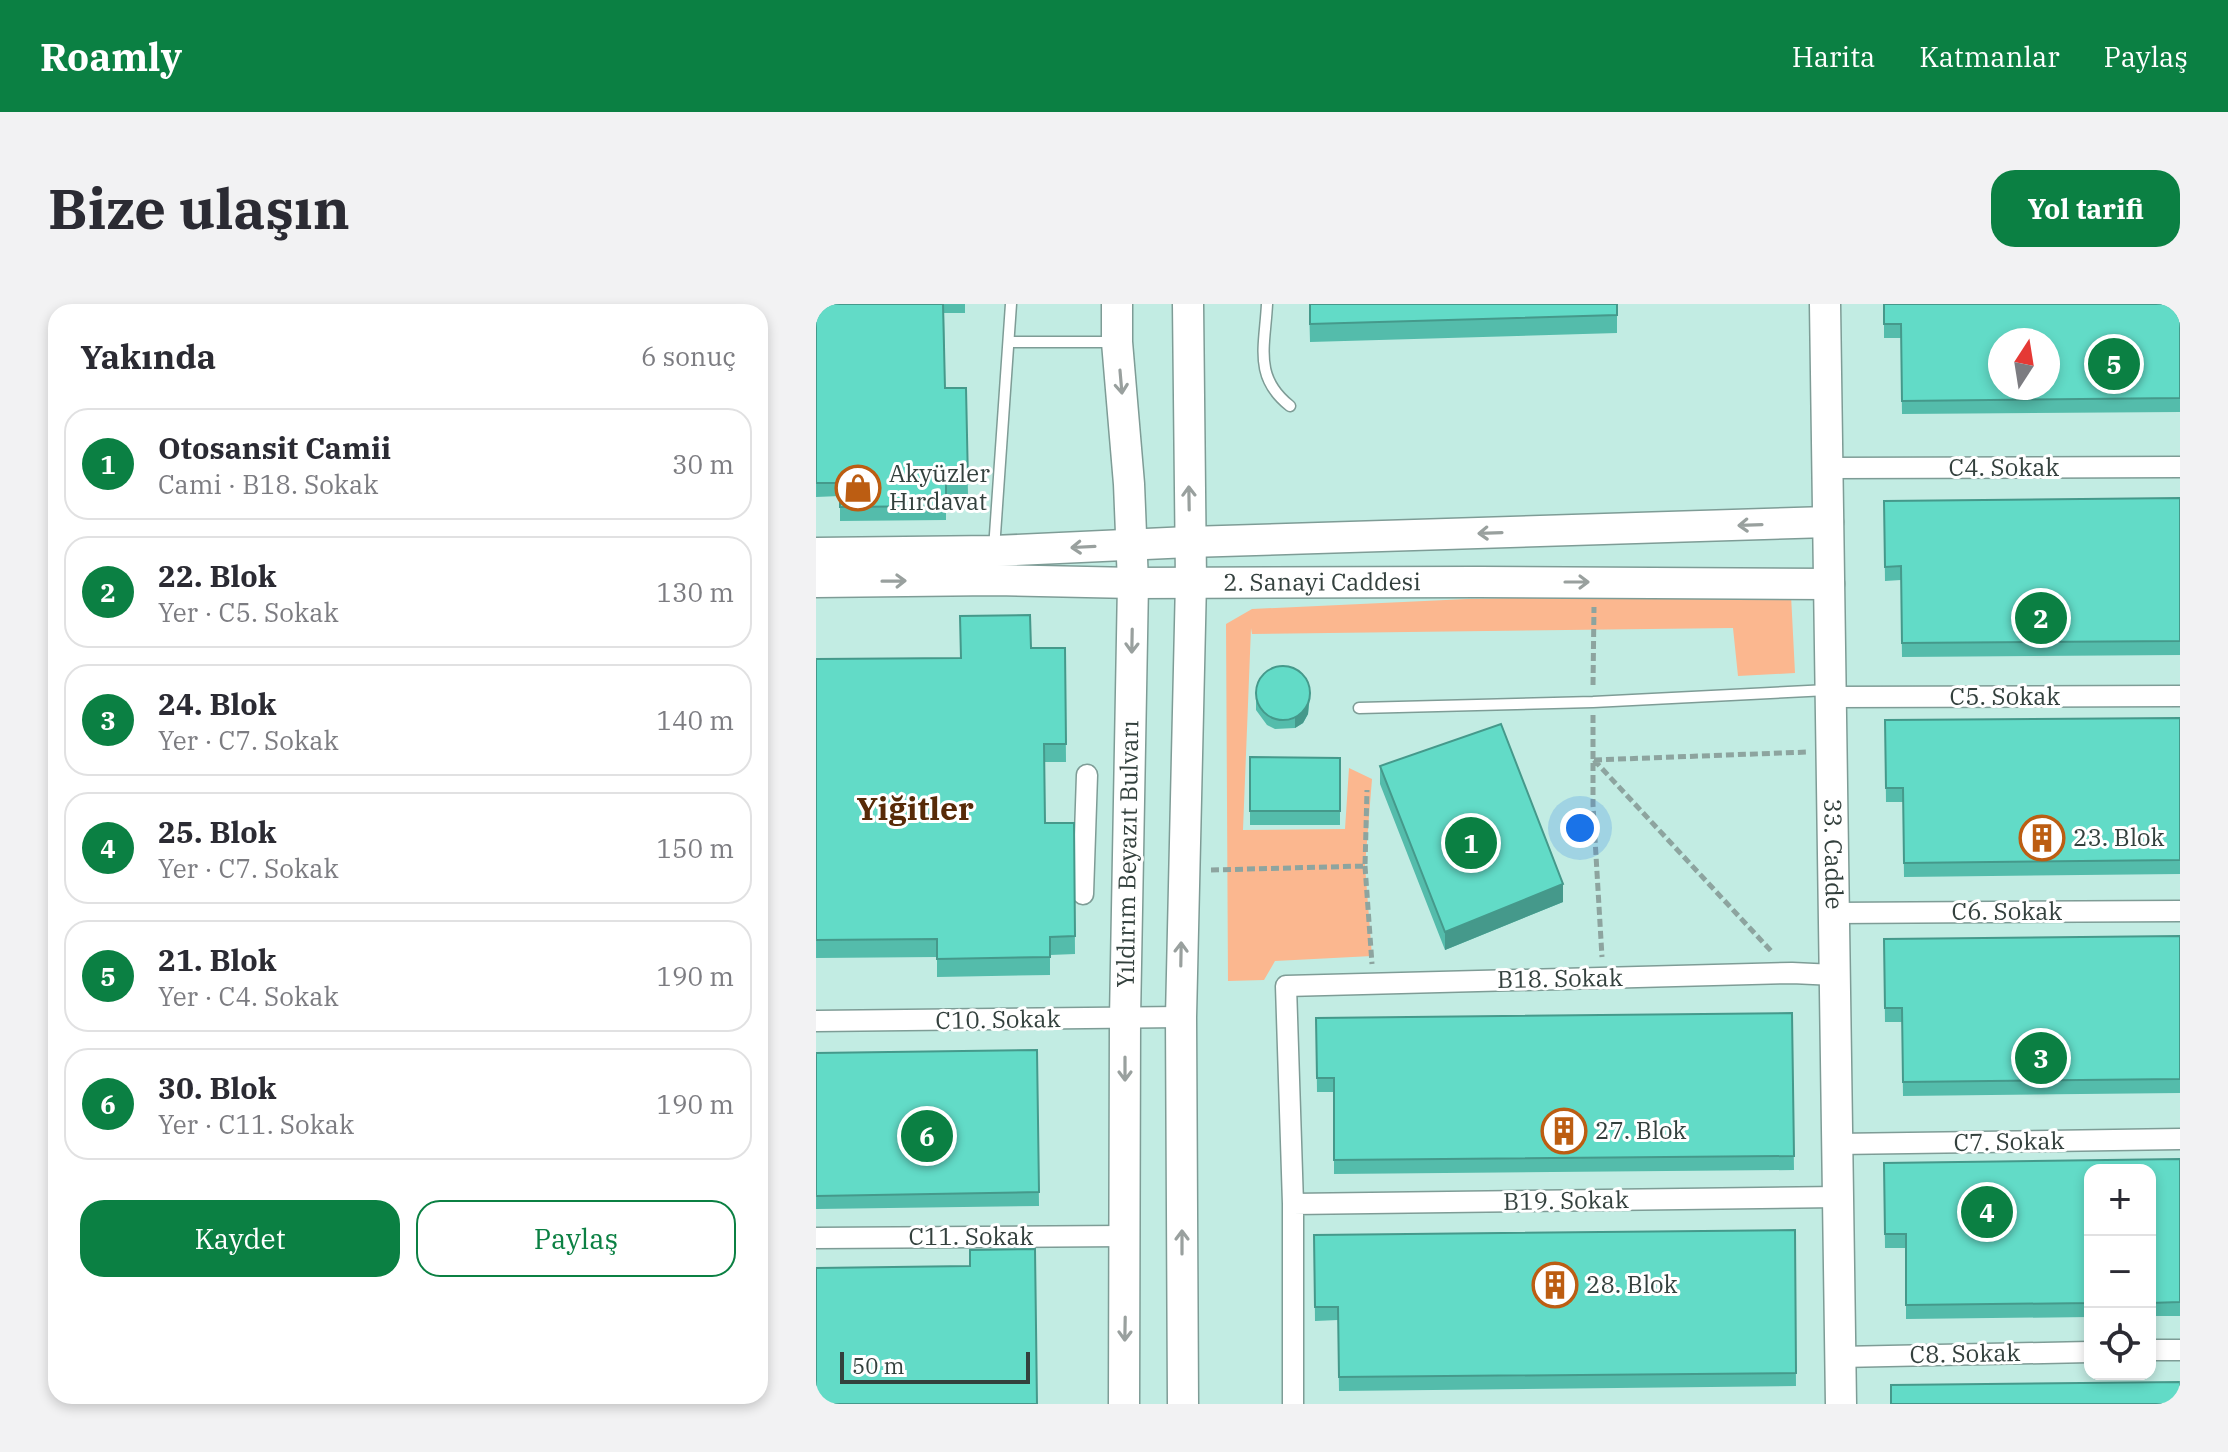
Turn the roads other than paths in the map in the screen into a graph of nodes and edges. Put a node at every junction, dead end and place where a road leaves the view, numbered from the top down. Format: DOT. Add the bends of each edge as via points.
graph roads {
  1 [pos="1011,304"];
  2 [pos="1117,304"];
  3 [pos="1188,304"];
  4 [pos="1267,304"];
  5 [pos="1825,304"];
  6 [pos="1009,342"];
  7 [pos="1117,342"];
  8 [pos="1290,406"];
  9 [pos="2180,467"];
  10 [pos="1827,468"];
  11 [pos="1828,522"];
  12 [pos="1189,542"];
  13 [pos="1132,545"];
  14 [pos="994,551"];
  15 [pos="816,553"];
  16 [pos="1191,581"];
  17 [pos="816,582"];
  18 [pos="1133,583"];
  19 [pos="1829,584"];
  20 [pos="1831,694"];
  21 [pos="2180,696"];
  22 [pos="1359,708"];
  23 [pos="1087,775"];
  24 [pos="1083,894"];
  25 [pos="2180,911"];
  26 [pos="1834,913"];
  27 [pos="1835,975"];
  28 [pos="1181,1017"];
  29 [pos="1125,1019"];
  30 [pos="816,1021"];
  31 [pos="2180,1139"];
  32 [pos="1837,1144"];
  33 [pos="1838,1197"];
  34 [pos="1293,1204"];
  35 [pos="1126,1236"];
  36 [pos="816,1238"];
  37 [pos="2156,1350"];
  38 [pos="2180,1350"];
  39 [pos="2084,1352"];
  40 [pos="1840,1357"];
  41 [pos="1124,1404"];
  42 [pos="1183,1404"];
  43 [pos="1293,1404"];
  44 [pos="1841,1404"];
  1 -- 6 [label="lane"];
  2 -- 7 [label="main road, Yıldırım Beyazıt Bulvarı"];
  12 -- 3 [label="main road, one-way"];
  4 -- 8 [label="lane" via="1264,372"];
  5 -- 10 [label="main road, 33. Cadde"];
  6 -- 7 [label="lane"];
  6 -- 14 [label="lane"];
  7 -- 13 [label="main road, Yıldırım Beyazıt Bulvarı, one-way"];
  9 -- 10 [label="street, C4. Sokak"];
  10 -- 11 [label="main road, 33. Cadde"];
  11 -- 12 [label="main road, 2. Sanayi Caddesi, one-way"];
  11 -- 19 [label="main road, 33. Cadde"];
  12 -- 13 [label="main road, 2. Sanayi Caddesi"];
  12 -- 16 [label="main road"];
  13 -- 14 [label="main road, 2. Sanayi Caddesi, one-way"];
  13 -- 18 [label="main road, Yıldırım Beyazıt Bulvarı"];
  14 -- 15 [label="main road, 2. Sanayi Caddesi"];
  16 -- 18 [label="main road, 2. Sanayi Caddesi"];
  16 -- 19 [label="main road, 2. Sanayi Caddesi, one-way"];
  28 -- 16 [label="main road, one-way"];
  17 -- 18 [label="main road, 2. Sanayi Caddesi, one-way"];
  18 -- 29 [label="main road, Yıldırım Beyazıt Bulvarı, one-way"];
  19 -- 20 [label="main road, 33. Cadde"];
  20 -- 21 [label="street, C5. Sokak"];
  20 -- 22 [label="lane"];
  20 -- 26 [label="main road, 33. Cadde"];
  23 -- 24 [label="street"];
  25 -- 26 [label="street, C6. Sokak"];
  26 -- 27 [label="main road, 33. Cadde"];
  27 -- 32 [label="main road, 33. Cadde"];
  27 -- 34 [label="street, B18. Sokak" via="1286,986"];
  28 -- 29 [label="street, C10. Sokak"];
  42 -- 28 [label="main road, one-way"];
  29 -- 30 [label="street, C10. Sokak"];
  29 -- 35 [label="main road, Yıldırım Beyazıt Bulvarı, one-way"];
  31 -- 32 [label="street, C7. Sokak"];
  32 -- 33 [label="main road, 33. Cadde"];
  33 -- 34 [label="street, B19. Sokak"];
  33 -- 40 [label="main road, 33. Cadde"];
  34 -- 43 [label="street"];
  35 -- 36 [label="street, C11. Sokak"];
  35 -- 41 [label="main road, Yıldırım Beyazıt Bulvarı, one-way"];
  37 -- 38 [label="street"];
  39 -- 40 [label="street, C8. Sokak"];
  40 -- 44 [label="main road, 33. Cadde"];
}
